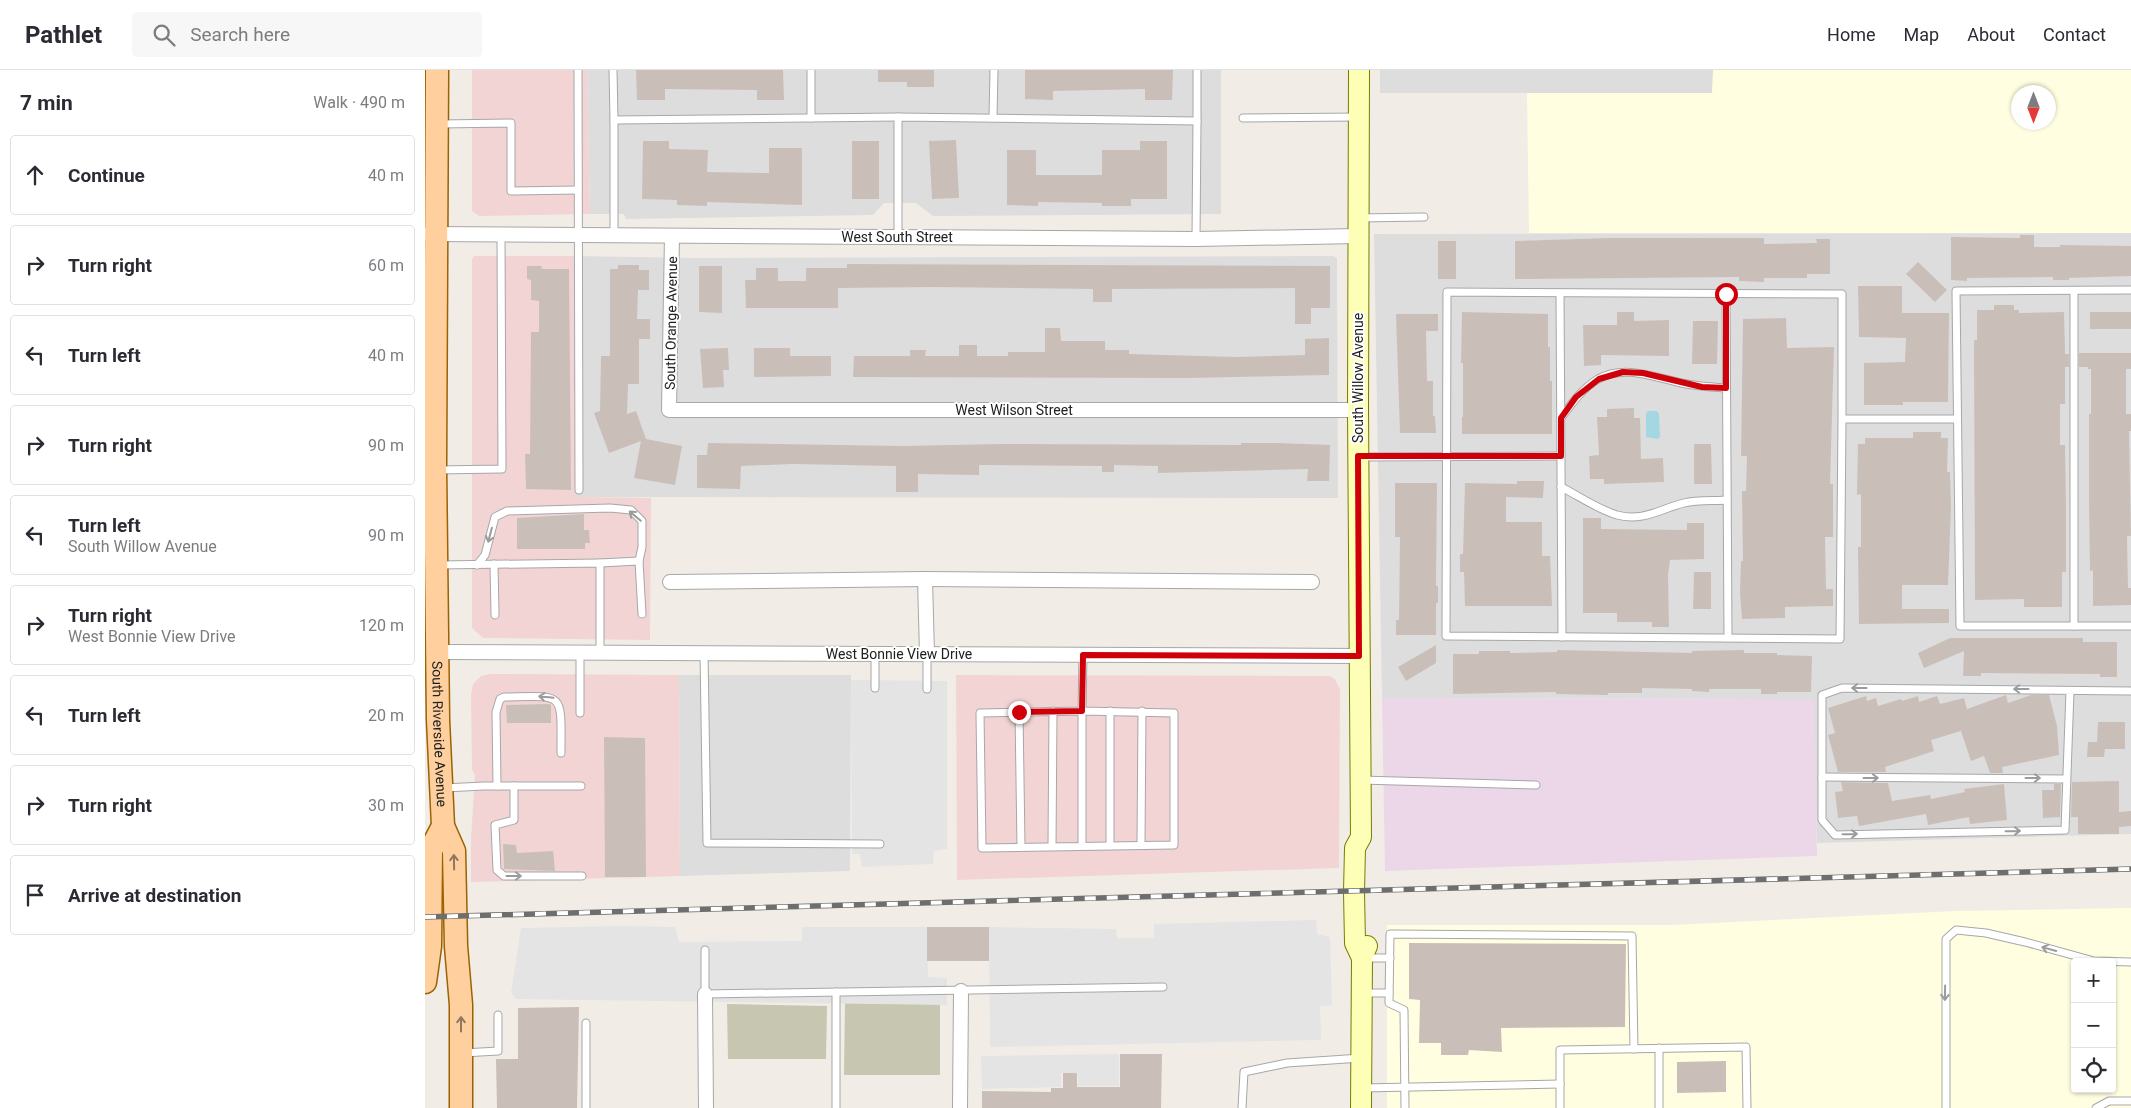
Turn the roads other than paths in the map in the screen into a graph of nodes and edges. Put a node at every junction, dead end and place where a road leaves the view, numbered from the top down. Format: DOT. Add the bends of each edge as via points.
graph roads {
  1 [pos="437,70"];
  2 [pos="578,70"];
  3 [pos="613,70"];
  4 [pos="811,70"];
  5 [pos="994,70"];
  6 [pos="1197,70"];
  7 [pos="1359,70"];
  8 [pos="898,117"];
  9 [pos="1359,117"];
  10 [pos="811,118"];
  11 [pos="993,118"];
  12 [pos="1243,118"];
  13 [pos="614,120"];
  14 [pos="1197,121"];
  15 [pos="437,124"];
  16 [pos="578,190"];
  17 [pos="1424,217"];
  18 [pos="1359,227"];
  19 [pos="430,234"];
  20 [pos="501,234"];
  21 [pos="578,235"];
  22 [pos="614,235"];
  23 [pos="672,236"];
  24 [pos="898,237"];
  25 [pos="1196,239"];
  26 [pos="2131,290"];
  27 [pos="2074,291"];
  28 [pos="1560,293"];
  29 [pos="1726,294"];
  30 [pos="1726,388"];
  31 [pos="669,410"];
  32 [pos="1358,410"];
  33 [pos="1561,418"];
  34 [pos="1842,419"];
  35 [pos="1957,419"];
  36 [pos="1358,456"];
  37 [pos="1561,456"];
  38 [pos="1446,458"];
  39 [pos="432,467"];
  40 [pos="1561,487"];
  41 [pos="579,490"];
  42 [pos="1727,500"];
  43 [pos="639,561"];
  44 [pos="600,563"];
  45 [pos="494,564"];
  46 [pos="437,565"];
  47 [pos="477,565"];
  48 [pos="925,579"];
  49 [pos="670,582"];
  50 [pos="1312,582"];
  51 [pos="643,614"];
  52 [pos="495,615"];
  53 [pos="2074,626"];
  54 [pos="2131,626"];
  55 [pos="1562,637"];
  56 [pos="1728,638"];
  57 [pos="438,652"];
  58 [pos="580,653"];
  59 [pos="600,653"];
  60 [pos="704,653"];
  61 [pos="875,654"];
  62 [pos="927,654"];
  63 [pos="1083,655"];
  64 [pos="1359,656"];
  65 [pos="875,688"];
  66 [pos="927,689"];
  67 [pos="2070,691"];
  68 [pos="2131,691"];
  69 [pos="1053,711"];
  70 [pos="1082,711"];
  71 [pos="1110,711"];
  72 [pos="1142,711"];
  73 [pos="1019,712"];
  74 [pos="580,713"];
  75 [pos="561,754"];
  76 [pos="1822,777"];
  77 [pos="2066,778"];
  78 [pos="1361,780"];
  79 [pos="1536,785"];
  80 [pos="497,786"];
  81 [pos="514,786"];
  82 [pos="581,786"];
  83 [pos="441,788"];
  84 [pos="443,826"];
  85 [pos="880,844"];
  86 [pos="1082,845"];
  87 [pos="1110,845"];
  88 [pos="1141,845"];
  89 [pos="1021,846"];
  90 [pos="1052,846"];
  91 [pos="582,876"];
  92 [pos="705,950"];
  93 [pos="1362,958"];
  94 [pos="1390,958"];
  95 [pos="2131,962"];
  96 [pos="425,982"];
  97 [pos="1163,986"];
  98 [pos="961,991"];
  99 [pos="835,992"];
  100 [pos="1362,993"];
  101 [pos="1389,993"];
  102 [pos="705,994"];
  103 [pos="498,1015"];
  104 [pos="585,1023"];
  105 [pos="1659,1048"];
  106 [pos="1634,1049"];
  107 [pos="461,1053"];
  108 [pos="1361,1058"];
  109 [pos="1559,1084"];
  110 [pos="1405,1087"];
  111 [pos="1361,1088"];
  112 [pos="2131,1101"];
  113 [pos="461,1108"];
  114 [pos="586,1108"];
  115 [pos="706,1108"];
  116 [pos="835,1108"];
  117 [pos="960,1108"];
  118 [pos="1242,1108"];
  119 [pos="1361,1108"];
  120 [pos="1405,1108"];
  121 [pos="1560,1108"];
  122 [pos="1659,1108"];
  123 [pos="1747,1108"];
  124 [pos="1946,1108"];
  125 [pos="2096,1108"];
  1 -- 15 [label="main road, South Riverside Avenue" via="434,98"];
  2 -- 16 [label="lane"];
  3 -- 13 [label="lane"];
  4 -- 10 [label="lane"];
  5 -- 11 [label="lane"];
  6 -- 14 [label="lane"];
  7 -- 9 [label="street, South Willow Avenue"];
  8 -- 10 [label="lane"];
  8 -- 11 [label="lane"];
  8 -- 24 [label="lane"];
  9 -- 12 [label="lane"];
  9 -- 18 [label="street, South Willow Avenue"];
  10 -- 13 [label="lane"];
  11 -- 14 [label="lane"];
  13 -- 22 [label="lane"];
  14 -- 25 [label="lane"];
  15 -- 16 [label="lane" via="511,123 511,191"];
  15 -- 19 [label="main road, South Riverside Avenue"];
  16 -- 21 [label="lane"];
  17 -- 18 [label="lane"];
  18 -- 25 [label="street, West South Street"];
  18 -- 32 [label="street, South Willow Avenue"];
  19 -- 20 [label="street, West South Street"];
  19 -- 39 [label="main road, South Riverside Avenue"];
  20 -- 21 [label="street, West South Street"];
  20 -- 39 [label="lane" via="502,469"];
  21 -- 22 [label="street, West South Street"];
  21 -- 41 [label="lane"];
  22 -- 23 [label="street, West South Street"];
  23 -- 24 [label="street, West South Street"];
  23 -- 31 [label="street, South Orange Avenue"];
  24 -- 25 [label="street, West South Street"];
  26 -- 27 [label="lane"];
  27 -- 35 [label="lane" via="1956,291"];
  27 -- 53 [label="lane"];
  28 -- 29 [label="lane"];
  28 -- 33 [label="lane"];
  28 -- 38 [label="lane" via="1447,292"];
  29 -- 30 [label="lane"];
  29 -- 34 [label="lane" via="1842,294"];
  30 -- 33 [label="lane" via="1702,387 1643,373 1623,372 1599,379 1576,397"];
  30 -- 42 [label="lane"];
  31 -- 32 [label="street, West Wilson Street"];
  32 -- 36 [label="street, South Willow Avenue"];
  33 -- 37 [label="lane"];
  34 -- 35 [label="lane"];
  34 -- 56 [label="lane" via="1840,639"];
  35 -- 53 [label="lane" via="1960,626"];
  36 -- 38 [label="lane"];
  36 -- 64 [label="street, South Willow Avenue"];
  37 -- 38 [label="lane"];
  37 -- 40 [label="lane"];
  38 -- 55 [label="lane" via="1446,636"];
  39 -- 46 [label="main road, South Riverside Avenue"];
  40 -- 42 [label="lane" via="1617,515 1639,517 1685,503"];
  40 -- 55 [label="lane"];
  42 -- 56 [label="lane"];
  43 -- 44 [label="lane"];
  43 -- 47 [label="lane, one-way" via="643,547 642,521 631,510 574,509 507,511 495,517 485,555"];
  43 -- 51 [label="lane"];
  44 -- 45 [label="lane"];
  44 -- 59 [label="lane"];
  45 -- 47 [label="lane"];
  45 -- 52 [label="lane"];
  46 -- 47 [label="lane"];
  46 -- 57 [label="main road, South Riverside Avenue"];
  48 -- 49 [label="street"];
  48 -- 50 [label="street"];
  48 -- 62 [label="street"];
  53 -- 54 [label="lane"];
  55 -- 56 [label="lane"];
  57 -- 58 [label="street, West Bonnie View Drive"];
  57 -- 83 [label="main road, South Riverside Avenue" via="435,720"];
  58 -- 59 [label="street, West Bonnie View Drive"];
  58 -- 74 [label="lane"];
  59 -- 60 [label="street, West Bonnie View Drive"];
  60 -- 61 [label="street, West Bonnie View Drive"];
  60 -- 85 [label="lane" via="707,843"];
  61 -- 62 [label="street, West Bonnie View Drive"];
  61 -- 65 [label="lane"];
  62 -- 63 [label="street, West Bonnie View Drive"];
  62 -- 66 [label="lane"];
  63 -- 64 [label="street, West Bonnie View Drive"];
  63 -- 70 [label="lane"];
  64 -- 78 [label="street, South Willow Avenue"];
  67 -- 68 [label="lane"];
  67 -- 76 [label="lane, one-way" via="1842,688 1822,695"];
  67 -- 77 [label="lane"];
  69 -- 70 [label="lane"];
  69 -- 73 [label="lane"];
  69 -- 90 [label="lane"];
  70 -- 71 [label="lane"];
  70 -- 86 [label="lane"];
  71 -- 72 [label="lane"];
  71 -- 87 [label="lane"];
  72 -- 88 [label="lane"];
  72 -- 88 [label="lane" via="1175,713 1174,845"];
  73 -- 89 [label="lane"];
  73 -- 89 [label="lane" via="980,713 980,751 982,848"];
  75 -- 80 [label="lane, one-way" via="560,706 553,698 504,697 495,712"];
  76 -- 77 [label="lane, one-way"];
  76 -- 77 [label="lane, one-way" via="1822,820 1835,834 2065,830"];
  78 -- 79 [label="lane"];
  78 -- 93 [label="street, South Willow Avenue" via="1361,837 1355,848 1355,943"];
  80 -- 81 [label="lane"];
  80 -- 83 [label="lane"];
  81 -- 82 [label="lane"];
  81 -- 91 [label="lane, one-way" via="514,820 495,825 497,870 504,876"];
  83 -- 84 [label="main road, South Riverside Avenue"];
  84 -- 96 [label="main road, South Riverside Avenue" via="431,849 430,946"];
  107 -- 84 [label="main road, South Riverside Avenue, one-way" via="454,851"];
  86 -- 87 [label="lane"];
  86 -- 90 [label="lane"];
  87 -- 88 [label="lane"];
  89 -- 90 [label="lane"];
  92 -- 102 [label="lane"];
  93 -- 94 [label="lane"];
  93 -- 100 [label="street, South Willow Avenue"];
  94 -- 101 [label="lane"];
  94 -- 106 [label="lane" via="1390,934 1632,936"];
  95 -- 124 [label="lane, one-way" via="2094,961 1995,935 1956,930 1946,939"];
  97 -- 98 [label="lane"];
  98 -- 99 [label="lane"];
  98 -- 117 [label="street"];
  99 -- 102 [label="lane"];
  99 -- 116 [label="lane"];
  100 -- 101 [label="lane"];
  100 -- 108 [label="street, South Willow Avenue"];
  101 -- 110 [label="lane" via="1389,1003 1404,1010"];
  102 -- 115 [label="street"];
  103 -- 107 [label="lane" via="498,1051"];
  104 -- 114 [label="lane"];
  105 -- 106 [label="lane"];
  105 -- 122 [label="lane"];
  105 -- 123 [label="lane" via="1747,1047"];
  106 -- 109 [label="lane" via="1559,1050"];
  107 -- 113 [label="main road, South Riverside Avenue"];
  108 -- 111 [label="street, South Willow Avenue"];
  108 -- 118 [label="lane" via="1287,1063 1244,1072"];
  109 -- 110 [label="lane"];
  109 -- 121 [label="lane"];
  110 -- 111 [label="lane"];
  110 -- 120 [label="lane"];
  111 -- 119 [label="street, South Willow Avenue"];
  112 -- 125 [label="lane" via="2109,1100"];
}
